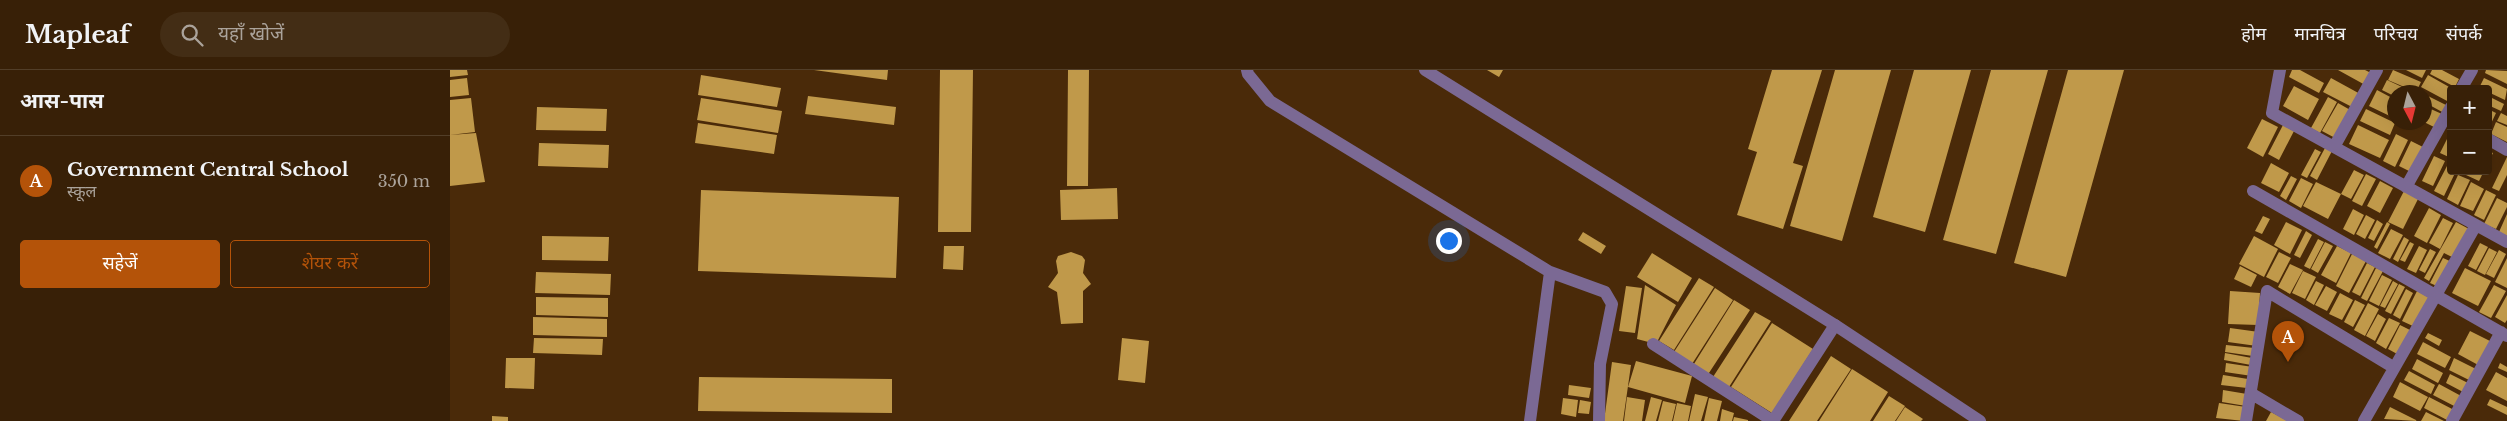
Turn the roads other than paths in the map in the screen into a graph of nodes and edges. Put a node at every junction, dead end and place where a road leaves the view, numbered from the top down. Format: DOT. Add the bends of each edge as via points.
graph roads {
  1 [pos="1247,70"];
  2 [pos="1425,70"];
  3 [pos="2280,70"];
  4 [pos="2377,70"];
  5 [pos="2472,70"];
  6 [pos="2463,85"];
  7 [pos="2447,116"];
  8 [pos="2492,142"];
  9 [pos="2334,147"];
  10 [pos="2507,150"];
  11 [pos="2406,187"];
  12 [pos="2253,191"];
  13 [pos="2476,225"];
  14 [pos="2507,242"];
  15 [pos="1550,272"];
  16 [pos="2436,295"];
  17 [pos="1836,325"];
  18 [pos="2504,334"];
  19 [pos="1652,344"];
  20 [pos="2393,367"];
  21 [pos="2252,394"];
  22 [pos="1530,421"];
  23 [pos="1599,421"];
  24 [pos="1773,421"];
  25 [pos="1980,421"];
  26 [pos="2246,421"];
  27 [pos="2298,421"];
  28 [pos="2364,421"];
  29 [pos="2452,421"];
  1 -- 15 [label="street" via="1270,101"];
  2 -- 17 [label="street"];
  3 -- 9 [label="street" via="2272,113"];
  4 -- 9 [label="street"];
  5 -- 6 [label="street"];
  7 -- 11 [label="street"];
  8 -- 10 [label="street"];
  9 -- 11 [label="street"];
  11 -- 13 [label="street"];
  12 -- 16 [label="street"];
  13 -- 14 [label="street"];
  13 -- 16 [label="street"];
  15 -- 22 [label="street"];
  15 -- 23 [label="street" via="1610,296 1612,304 1600,364"];
  16 -- 18 [label="street"];
  16 -- 20 [label="street"];
  17 -- 24 [label="street"];
  17 -- 25 [label="street"];
  18 -- 29 [label="street"];
  19 -- 24 [label="street"];
  20 -- 21 [label="street" via="2267,291"];
  20 -- 28 [label="street"];
  21 -- 26 [label="street"];
  21 -- 27 [label="street"];
}
